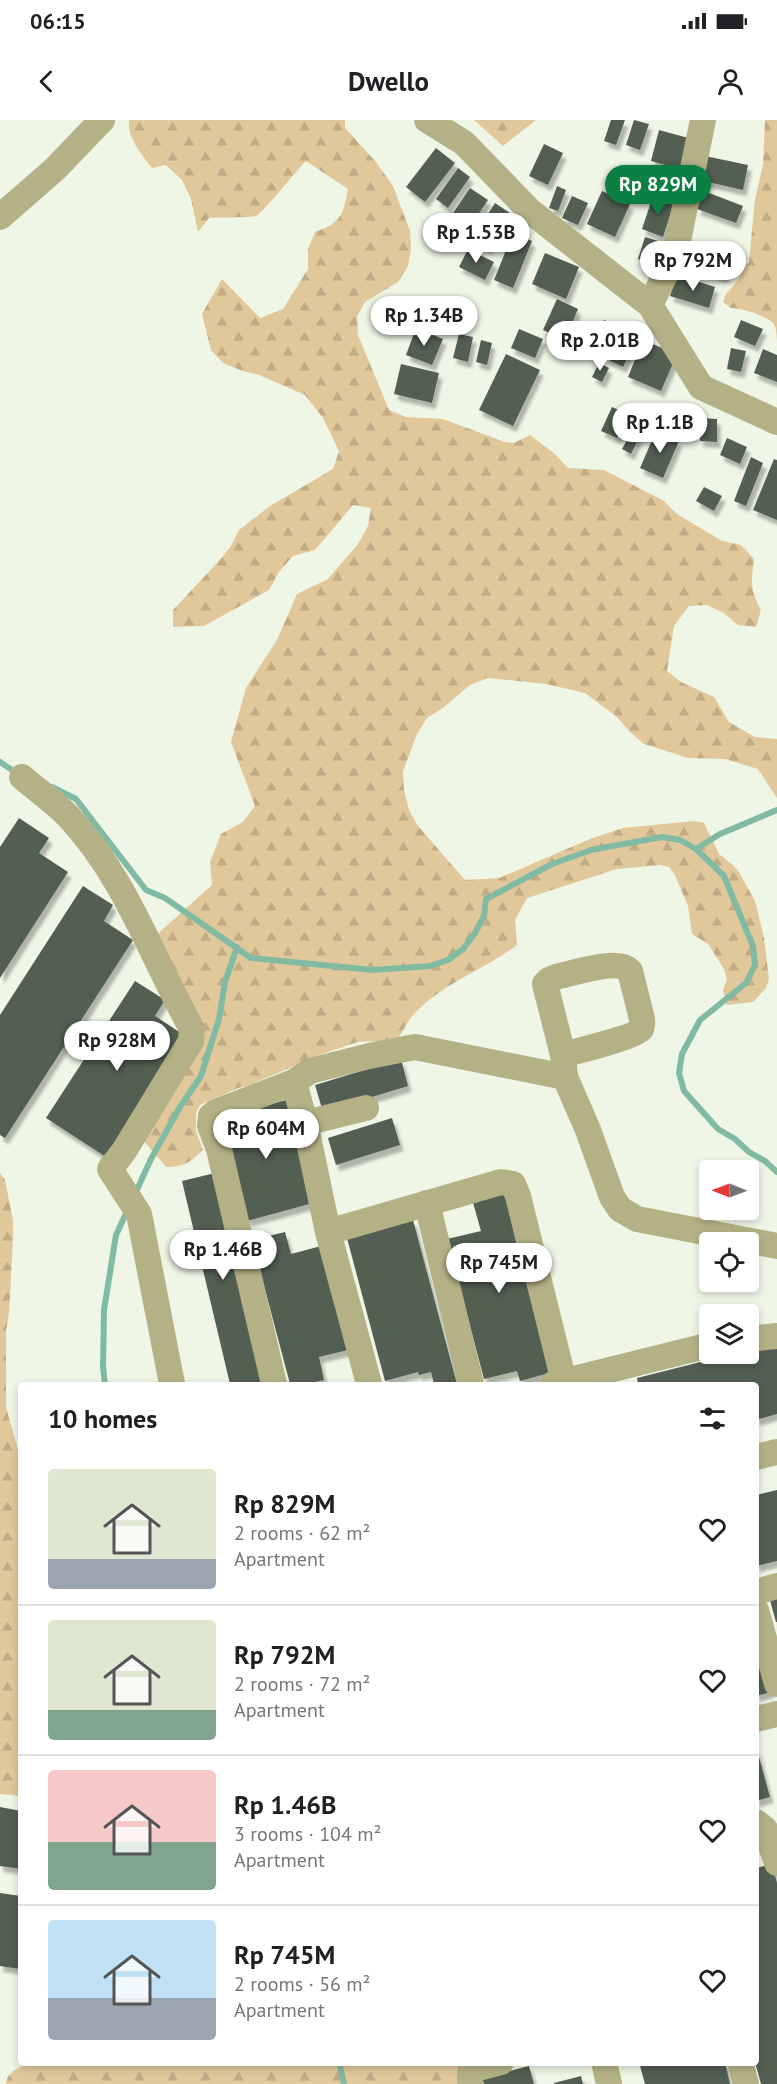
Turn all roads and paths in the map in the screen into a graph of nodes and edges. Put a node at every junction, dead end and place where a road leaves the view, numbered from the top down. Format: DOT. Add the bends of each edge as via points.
graph roads {
  1 [pos="102,120"];
  2 [pos="427,120"];
  3 [pos="703,120"];
  4 [pos="0,217"];
  5 [pos="650,305"];
  6 [pos="777,422"];
  7 [pos="22,777"];
  8 [pos="294,1082"];
  9 [pos="366,1108"];
  10 [pos="305,1123"];
  11 [pos="427,1203"];
  12 [pos="328,1232"];
  13 [pos="777,1246"];
  14 [pos="777,1336"];
  15 [pos="759,1337"];
  16 [pos="699,1348"];
  17 [pos="172,1382"];
  18 [pos="274,1382"];
  19 [pos="368,1382"];
  20 [pos="471,1382"];
  21 [pos="558,1382"];
  22 [pos="562,1382"];
  23 [pos="777,1452"];
  24 [pos="759,1456"];
  25 [pos="777,1586"];
  26 [pos="759,1591"];
  27 [pos="759,1621"];
  28 [pos="777,1684"];
  29 [pos="777,1714"];
  30 [pos="759,1718"];
  31 [pos="759,1824"];
  32 [pos="777,1863"];
  33 [pos="486,2066"];
  34 [pos="604,2066"];
  35 [pos="741,2066"];
  36 [pos="470,2084"];
  37 [pos="609,2084"];
  38 [pos="746,2084"];
  1 -- 4 [label="street" via="55,169"];
  2 -- 5 [label="street" via="464,143 530,210"];
  3 -- 5 [label="street" via="675,255"];
  5 -- 6 [label="street" via="701,387"];
  7 -- 17 [label="street" via="67,816 96,851 127,901 192,1029 191,1041 110,1169 133,1204"];
  8 -- 10 [label="street"];
  8 -- 13 [label="street" via="310,1071 416,1047 564,1066 612,1197 620,1209 637,1219"];
  8 -- 18 [label="street" via="216,1112 211,1116 210,1126 219,1149"];
  9 -- 10 [label="street"];
  10 -- 12 [label="street"];
  11 -- 12 [label="street"];
  11 -- 20 [label="street"];
  11 -- 21 [label="street" via="501,1182 513,1184"];
  12 -- 19 [label="street"];
  14 -- 15 [label="street"];
  16 -- 22 [label="street"];
  23 -- 24 [label="street"];
  25 -- 26 [label="street"];
  27 -- 28 [label="street"];
  29 -- 30 [label="street"];
  31 -- 32 [label="street" via="765,1829"];
  33 -- 36 [label="street" via="470,2073"];
  34 -- 37 [label="street"];
  35 -- 38 [label="street"];
}
